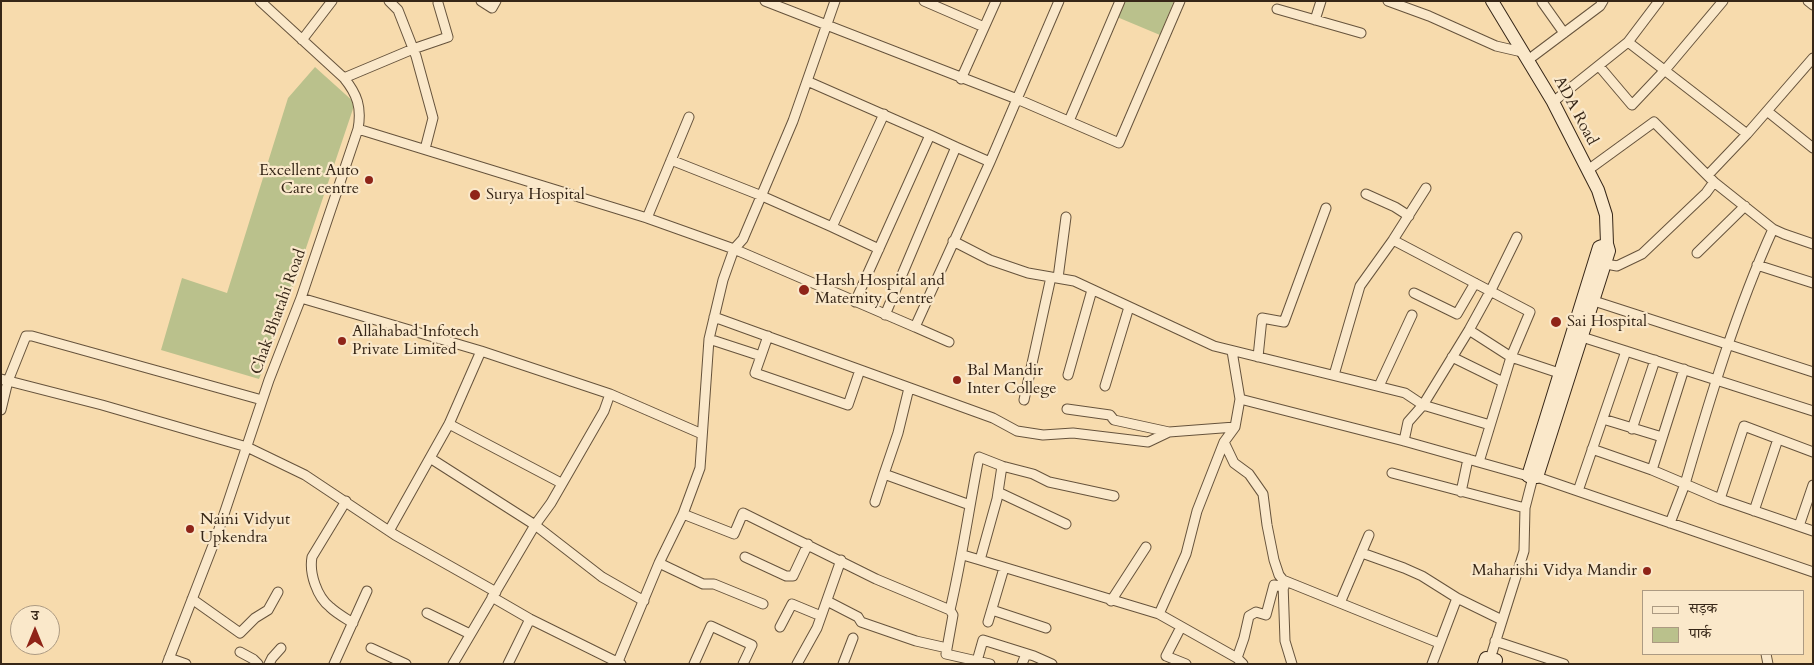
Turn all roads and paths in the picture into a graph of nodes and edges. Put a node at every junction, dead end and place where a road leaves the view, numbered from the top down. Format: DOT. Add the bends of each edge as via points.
graph roads {
  1 [pos="260,1"];
  2 [pos="332,1"];
  3 [pos="389,1"];
  4 [pos="481,1"];
  5 [pos="496,1"];
  6 [pos="765,1"];
  7 [pos="835,1"];
  8 [pos="924,1"];
  9 [pos="996,1"];
  10 [pos="1059,1"];
  11 [pos="1120,1"];
  12 [pos="1180,1"];
  13 [pos="1321,1"];
  14 [pos="1388,1"];
  15 [pos="1492,1"];
  16 [pos="1603,1"];
  17 [pos="1659,1"];
  18 [pos="1723,1"];
  19 [pos="1808,1"];
  20 [pos="1542,2"];
  21 [pos="438,3"];
  22 [pos="1813,5"];
  23 [pos="1277,9"];
  24 [pos="1315,20"];
  25 [pos="827,25"];
  26 [pos="984,27"];
  27 [pos="1361,33"];
  28 [pos="1564,33"];
  29 [pos="302,40"];
  30 [pos="1628,42"];
  31 [pos="413,49"];
  32 [pos="1525,56"];
  33 [pos="1813,58"];
  34 [pos="1600,66"];
  35 [pos="1665,70"];
  36 [pos="344,78"];
  37 [pos="962,78"];
  38 [pos="808,81"];
  39 [pos="1017,99"];
  40 [pos="1553,102"];
  41 [pos="1767,111"];
  42 [pos="884,114"];
  43 [pos="689,117"];
  44 [pos="1069,121"];
  45 [pos="358,129"];
  46 [pos="1747,134"];
  47 [pos="930,135"];
  48 [pos="956,147"];
  49 [pos="1813,148"];
  50 [pos="425,149"];
  51 [pos="671,160"];
  52 [pos="990,162"];
  53 [pos="1588,170"];
  54 [pos="1711,179"];
  55 [pos="1426,188"];
  56 [pos="1366,194"];
  57 [pos="762,196"];
  58 [pos="1745,206"];
  59 [pos="1326,208"];
  60 [pos="1409,216"];
  61 [pos="1066,217"];
  62 [pos="647,218"];
  63 [pos="832,227"];
  64 [pos="1774,229"];
  65 [pos="1517,237"];
  66 [pos="1393,240"];
  67 [pos="953,241"];
  68 [pos="1606,244"];
  69 [pos="1813,244"];
  70 [pos="734,249"];
  71 [pos="879,249"];
  72 [pos="1697,253"];
  73 [pos="1606,264"];
  74 [pos="1757,265"];
  75 [pos="1054,278"];
  76 [pos="1475,283"];
  77 [pos="1813,283"];
  78 [pos="1092,290"];
  79 [pos="1491,290"];
  80 [pos="1414,293"];
  81 [pos="301,298"];
  82 [pos="1594,301"];
  83 [pos="855,302"];
  84 [pos="1129,307"];
  85 [pos="885,315"];
  86 [pos="1412,315"];
  87 [pos="714,317"];
  88 [pos="915,328"];
  89 [pos="1469,330"];
  90 [pos="768,336"];
  91 [pos="1582,337"];
  92 [pos="709,339"];
  93 [pos="949,342"];
  94 [pos="1728,344"];
  95 [pos="481,351"];
  96 [pos="1232,351"];
  97 [pos="1626,351"];
  98 [pos="761,356"];
  99 [pos="1258,357"];
  100 [pos="1511,357"];
  101 [pos="1452,358"];
  102 [pos="1655,360"];
  103 [pos="1684,369"];
  104 [pos="860,370"];
  105 [pos="1813,372"];
  106 [pos="1068,375"];
  107 [pos="1334,375"];
  108 [pos="1564,375"];
  109 [pos="5,380"];
  110 [pos="1716,380"];
  111 [pos="1503,382"];
  112 [pos="1105,386"];
  113 [pos="1379,386"];
  114 [pos="910,388"];
  115 [pos="610,394"];
  116 [pos="1240,399"];
  117 [pos="262,400"];
  118 [pos="1024,400"];
  119 [pos="1423,405"];
  120 [pos="1,410"];
  121 [pos="1066,410"];
  122 [pos="1813,411"];
  123 [pos="1603,418"];
  124 [pos="449,424"];
  125 [pos="1490,425"];
  126 [pos="1235,426"];
  127 [pos="1632,428"];
  128 [pos="1169,432"];
  129 [pos="702,434"];
  130 [pos="1662,438"];
  131 [pos="1778,439"];
  132 [pos="1404,441"];
  133 [pos="1224,442"];
  134 [pos="247,447"];
  135 [pos="1592,449"];
  136 [pos="1813,452"];
  137 [pos="430,458"];
  138 [pos="1468,459"];
  139 [pos="1479,462"];
  140 [pos="1002,466"];
  141 [pos="1652,470"];
  142 [pos="1392,473"];
  143 [pos="884,474"];
  144 [pos="1533,477"];
  145 [pos="561,483"];
  146 [pos="1685,484"];
  147 [pos="1813,485"];
  148 [pos="1578,491"];
  149 [pos="998,492"];
  150 [pos="1461,492"];
  151 [pos="1114,496"];
  152 [pos="1720,499"];
  153 [pos="346,501"];
  154 [pos="875,502"];
  155 [pos="970,505"];
  156 [pos="1525,508"];
  157 [pos="1754,510"];
  158 [pos="682,514"];
  159 [pos="1670,523"];
  160 [pos="1066,524"];
  161 [pos="535,525"];
  162 [pos="1799,526"];
  163 [pos="389,531"];
  164 [pos="1813,531"];
  165 [pos="1369,535"];
  166 [pos="808,544"];
  167 [pos="1146,547"];
  168 [pos="1362,553"];
  169 [pos="963,555"];
  170 [pos="745,557"];
  171 [pos="841,560"];
  172 [pos="980,560"];
  173 [pos="660,563"];
  174 [pos="1004,568"];
  175 [pos="1813,572"];
  176 [pos="1284,584"];
  177 [pos="367,591"];
  178 [pos="278,592"];
  179 [pos="494,594"];
  180 [pos="1457,598"];
  181 [pos="192,599"];
  182 [pos="827,601"];
  183 [pos="1111,601"];
  184 [pos="644,602"];
  185 [pos="1340,603"];
  186 [pos="762,604"];
  187 [pos="950,610"];
  188 [pos="992,610"];
  189 [pos="427,613"];
  190 [pos="1159,614"];
  191 [pos="821,616"];
  192 [pos="530,619"];
  193 [pos="1502,620"];
  194 [pos="353,622"];
  195 [pos="988,622"];
  196 [pos="780,627"];
  197 [pos="1181,627"];
  198 [pos="1046,628"];
  199 [pos="470,634"];
  200 [pos="853,638"];
  201 [pos="1496,641"];
  202 [pos="1439,643"];
  203 [pos="281,648"];
  204 [pos="371,648"];
  205 [pos="947,648"];
  206 [pos="240,652"];
  207 [pos="1026,654"];
  208 [pos="956,660"];
  209 [pos="1490,660"];
  210 [pos="168,661"];
  211 [pos="978,661"];
  212 [pos="1240,661"];
  213 [pos="618,663"];
  214 [pos="186,664"];
  215 [pos="258,664"];
  216 [pos="269,664"];
  217 [pos="334,664"];
  218 [pos="406,664"];
  219 [pos="453,664"];
  220 [pos="508,664"];
  221 [pos="694,664"];
  222 [pos="743,664"];
  223 [pos="797,664"];
  224 [pos="843,664"];
  225 [pos="990,664"];
  226 [pos="1022,664"];
  227 [pos="1052,664"];
  228 [pos="1186,664"];
  229 [pos="1292,664"];
  230 [pos="1432,664"];
  231 [pos="1564,664"];
  1 -- 29 [label="street, Chak Bhatahi Road"];
  2 -- 29 [label="street"];
  3 -- 31 [label="street" via="398,10"];
  4 -- 5 [label="street" via="492,8"];
  6 -- 25 [label="street"];
  7 -- 25 [label="street"];
  8 -- 26 [label="street"];
  9 -- 26 [label="street"];
  10 -- 39 [label="street"];
  11 -- 44 [label="street"];
  12 -- 44 [label="street" via="1120,143"];
  13 -- 24 [label="street"];
  14 -- 32 [label="street"];
  15 -- 32 [label="street, ADA Road"];
  16 -- 28 [label="street"];
  17 -- 30 [label="street"];
  18 -- 35 [label="street"];
  19 -- 22 [label="street"];
  20 -- 28 [label="street"];
  21 -- 31 [label="street" via="448,37"];
  23 -- 24 [label="street"];
  24 -- 27 [label="street"];
  25 -- 37 [label="street"];
  25 -- 38 [label="street"];
  26 -- 37 [label="street"];
  28 -- 32 [label="street"];
  29 -- 36 [label="street, Chak Bhatahi Road"];
  30 -- 34 [label="street"];
  30 -- 35 [label="street"];
  31 -- 36 [label="street"];
  31 -- 50 [label="street" via="433,118"];
  32 -- 40 [label="street, ADA Road"];
  33 -- 41 [label="street"];
  34 -- 35 [label="street" via="1632,105"];
  34 -- 40 [label="street"];
  35 -- 46 [label="street"];
  36 -- 45 [label="street, Chak Bhatahi Road" via="359,101"];
  37 -- 39 [label="street"];
  38 -- 42 [label="street"];
  38 -- 57 [label="street"];
  39 -- 44 [label="street"];
  39 -- 52 [label="street"];
  40 -- 53 [label="street, ADA Road"];
  41 -- 46 [label="street"];
  41 -- 49 [label="street"];
  42 -- 47 [label="street"];
  42 -- 63 [label="street"];
  43 -- 51 [label="street"];
  45 -- 50 [label="street"];
  45 -- 81 [label="street, Chak Bhatahi Road"];
  46 -- 54 [label="street"];
  47 -- 48 [label="street"];
  47 -- 71 [label="street"];
  48 -- 52 [label="street"];
  48 -- 85 [label="street"];
  50 -- 62 [label="street"];
  51 -- 57 [label="street"];
  51 -- 62 [label="street"];
  52 -- 67 [label="street"];
  53 -- 54 [label="street" via="1654,122"];
  53 -- 68 [label="street, ADA Road" via="1606,215"];
  54 -- 58 [label="street"];
  54 -- 73 [label="street" via="1706,193 1642,254 1617,266"];
  55 -- 60 [label="street"];
  56 -- 60 [label="street"];
  57 -- 63 [label="street"];
  57 -- 70 [label="street" via="743,239"];
  58 -- 64 [label="street"];
  58 -- 72 [label="street"];
  59 -- 99 [label="street" via="1284,322 1262,318"];
  60 -- 66 [label="street"];
  61 -- 75 [label="street"];
  62 -- 70 [label="street"];
  63 -- 71 [label="street"];
  64 -- 69 [label="street"];
  64 -- 74 [label="street"];
  65 -- 79 [label="street"];
  66 -- 76 [label="street"];
  66 -- 107 [label="street" via="1360,286"];
  67 -- 75 [label="street" via="1028,274"];
  67 -- 88 [label="street"];
  68 -- 73 [label="street, ADA Road" via="1609,251"];
  68 -- 108 [label="street" via="1600,247"];
  70 -- 83 [label="street"];
  70 -- 87 [label="street"];
  71 -- 83 [label="street"];
  73 -- 82 [label="street, ADA Road"];
  74 -- 77 [label="street"];
  74 -- 94 [label="street"];
  75 -- 78 [label="street" via="1074,281"];
  75 -- 118 [label="street"];
  76 -- 79 [label="street"];
  76 -- 80 [label="street" via="1456,314"];
  78 -- 84 [label="street"];
  78 -- 106 [label="street"];
  79 -- 89 [label="street"];
  79 -- 100 [label="street" via="1530,312"];
  81 -- 95 [label="street"];
  81 -- 117 [label="street, Chak Bhatahi Road"];
  82 -- 91 [label="street, ADA Road"];
  82 -- 94 [label="street"];
  83 -- 85 [label="street"];
  84 -- 96 [label="street"];
  84 -- 112 [label="street"];
  85 -- 88 [label="street"];
  86 -- 113 [label="street"];
  87 -- 90 [label="street"];
  87 -- 92 [label="street"];
  88 -- 93 [label="street"];
  89 -- 100 [label="street"];
  89 -- 101 [label="street"];
  90 -- 98 [label="street"];
  90 -- 104 [label="street"];
  91 -- 97 [label="street"];
  91 -- 108 [label="street, ADA Road"];
  92 -- 98 [label="street"];
  92 -- 129 [label="street"];
  94 -- 105 [label="street"];
  94 -- 110 [label="street"];
  95 -- 115 [label="street"];
  95 -- 124 [label="street"];
  96 -- 99 [label="street"];
  96 -- 116 [label="street"];
  97 -- 102 [label="street"];
  97 -- 123 [label="street"];
  98 -- 104 [label="street" via="755,373 848,405"];
  99 -- 107 [label="street"];
  100 -- 108 [label="street"];
  100 -- 111 [label="street"];
  101 -- 111 [label="street"];
  101 -- 119 [label="street"];
  102 -- 103 [label="street"];
  102 -- 127 [label="street"];
  103 -- 110 [label="street"];
  103 -- 130 [label="street"];
  104 -- 114 [label="street"];
  107 -- 113 [label="street"];
  108 -- 144 [label="street"];
  109 -- 117 [label="street" via="26,336 32,336"];
  109 -- 120 [label="street"];
  109 -- 134 [label="street"];
  110 -- 122 [label="street"];
  110 -- 146 [label="street"];
  111 -- 125 [label="street"];
  113 -- 119 [label="street" via="1406,393"];
  114 -- 128 [label="street" via="993,418 1017,431 1043,435 1073,433 1148,442"];
  114 -- 143 [label="street"];
  115 -- 129 [label="street"];
  115 -- 145 [label="street" via="604,411"];
  116 -- 126 [label="street"];
  116 -- 132 [label="street"];
  117 -- 134 [label="street, Chak Bhatahi Road"];
  119 -- 125 [label="street"];
  119 -- 132 [label="street" via="1408,422"];
  121 -- 128 [label="street" via="1110,415 1114,420"];
  123 -- 127 [label="street"];
  123 -- 135 [label="street"];
  124 -- 137 [label="street"];
  124 -- 145 [label="street"];
  125 -- 139 [label="street"];
  126 -- 128 [label="street"];
  126 -- 133 [label="street"];
  127 -- 130 [label="street"];
  129 -- 158 [label="street" via="700,468"];
  130 -- 141 [label="street"];
  131 -- 136 [label="street"];
  131 -- 152 [label="street" via="1744,426"];
  131 -- 157 [label="street"];
  132 -- 138 [label="street"];
  133 -- 176 [label="street" via="1234,463 1249,474 1264,494 1266,525 1274,560"];
  133 -- 190 [label="street" via="1197,511 1186,554"];
  134 -- 153 [label="street"];
  134 -- 181 [label="street, Chak Bhatahi Road" via="218,535"];
  135 -- 141 [label="street"];
  135 -- 148 [label="street"];
  137 -- 161 [label="street"];
  137 -- 163 [label="street"];
  138 -- 139 [label="street"];
  138 -- 150 [label="street"];
  139 -- 144 [label="street"];
  140 -- 149 [label="street"];
  140 -- 151 [label="street" via="1050,482"];
  140 -- 155 [label="street" via="979,457"];
  141 -- 146 [label="street"];
  142 -- 150 [label="street"];
  143 -- 154 [label="street"];
  143 -- 155 [label="street"];
  144 -- 148 [label="street"];
  144 -- 156 [label="street"];
  145 -- 161 [label="street"];
  146 -- 152 [label="street"];
  146 -- 159 [label="street"];
  147 -- 162 [label="street"];
  148 -- 159 [label="street"];
  149 -- 160 [label="street"];
  149 -- 172 [label="street"];
  150 -- 156 [label="street"];
  152 -- 157 [label="street"];
  153 -- 163 [label="street"];
  153 -- 194 [label="street" via="310,565 324,601"];
  155 -- 169 [label="street"];
  156 -- 193 [label="street" via="1524,551"];
  157 -- 162 [label="street"];
  158 -- 166 [label="street" via="734,534 743,513"];
  158 -- 173 [label="street"];
  159 -- 175 [label="street"];
  161 -- 179 [label="street"];
  161 -- 184 [label="street" via="602,577"];
  162 -- 164 [label="street"];
  163 -- 179 [label="street"];
  165 -- 168 [label="street"];
  166 -- 170 [label="street" via="793,576 786,576"];
  166 -- 171 [label="street"];
  167 -- 183 [label="street"];
  168 -- 180 [label="street" via="1422,576"];
  168 -- 185 [label="street"];
  169 -- 172 [label="street"];
  169 -- 187 [label="street"];
  171 -- 182 [label="street"];
  171 -- 187 [label="street" via="876,579"];
  172 -- 174 [label="street"];
  173 -- 184 [label="street"];
  173 -- 186 [label="street" via="704,584 714,584"];
  174 -- 183 [label="street"];
  174 -- 188 [label="street"];
  176 -- 185 [label="street"];
  176 -- 212 [label="street" via="1274,585 1266,615 1256,612 1249,616"];
  176 -- 229 [label="street" via="1285,642"];
  177 -- 194 [label="street"];
  178 -- 181 [label="street" via="268,610 240,633"];
  179 -- 192 [label="street"];
  179 -- 199 [label="street"];
  180 -- 193 [label="street"];
  180 -- 202 [label="street"];
  181 -- 210 [label="street, Chak Bhatahi Road"];
  182 -- 191 [label="street"];
  182 -- 205 [label="street" via="858,617 861,622"];
  183 -- 190 [label="street"];
  184 -- 213 [label="street"];
  185 -- 202 [label="street"];
  187 -- 205 [label="street" via="953,615"];
  188 -- 195 [label="street"];
  188 -- 198 [label="street"];
  189 -- 199 [label="street"];
  190 -- 197 [label="street"];
  191 -- 196 [label="street" via="792,604"];
  191 -- 223 [label="street"];
  192 -- 213 [label="street"];
  192 -- 220 [label="street"];
  193 -- 201 [label="street"];
  194 -- 217 [label="street"];
  197 -- 212 [label="street"];
  197 -- 228 [label="street" via="1166,656"];
  199 -- 219 [label="street"];
  200 -- 224 [label="street"];
  201 -- 209 [label="street"];
  201 -- 231 [label="street"];
  202 -- 230 [label="street"];
  203 -- 216 [label="street"];
  204 -- 218 [label="street"];
  205 -- 208 [label="street" via="946,654"];
  206 -- 215 [label="street"];
  207 -- 211 [label="street" via="983,640"];
  207 -- 226 [label="street"];
  207 -- 227 [label="street"];
  208 -- 211 [label="street"];
  210 -- 214 [label="street"];
  211 -- 225 [label="street"];
  221 -- 222 [label="street" via="711,626 752,645"];
}
